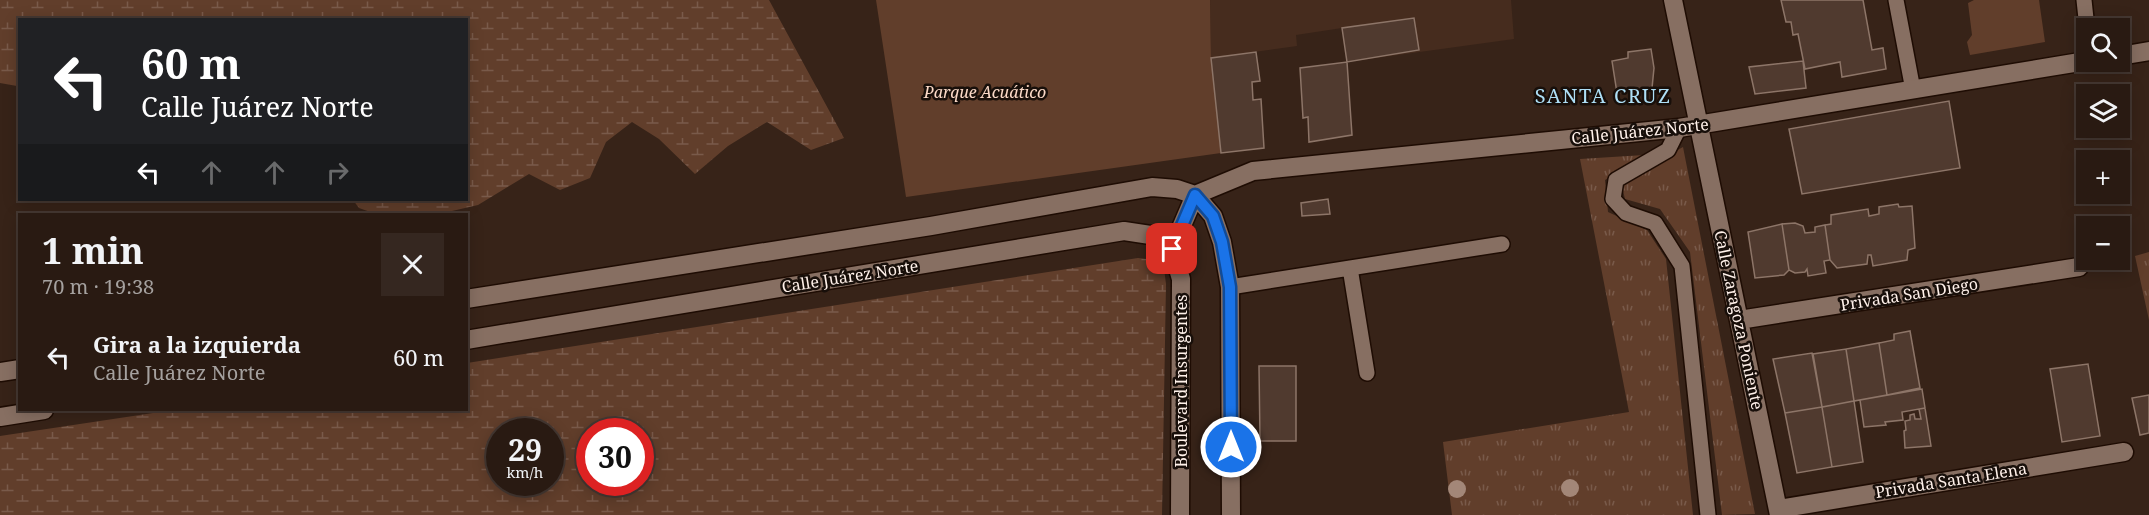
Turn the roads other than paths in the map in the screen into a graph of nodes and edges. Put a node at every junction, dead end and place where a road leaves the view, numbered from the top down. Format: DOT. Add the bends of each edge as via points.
graph roads {
  1 [pos="1673,0"];
  2 [pos="1896,0"];
  3 [pos="2084,0"];
  4 [pos="2086,18"];
  5 [pos="2149,51"];
  6 [pos="2130,54"];
  7 [pos="2076,63"];
  8 [pos="1913,90"];
  9 [pos="1699,126"];
  10 [pos="1679,128"];
  11 [pos="1195,195"];
  12 [pos="1502,244"];
  13 [pos="1172,249"];
  14 [pos="2076,267"];
  15 [pos="1350,268"];
  16 [pos="1230,287"];
  17 [pos="468,299"];
  18 [pos="1739,320"];
  19 [pos="468,340"];
  20 [pos="18,369"];
  21 [pos="0,372"];
  22 [pos="1367,374"];
  23 [pos="38,411"];
  24 [pos="0,417"];
  25 [pos="2124,452"];
  26 [pos="1778,512"];
  27 [pos="1180,515"];
  28 [pos="1231,515"];
  29 [pos="1708,515"];
  1 -- 9 [label="street, Calle Zaragoza Poniente"];
  2 -- 8 [label="lane"];
  3 -- 4 [label="lane"];
  5 -- 6 [label="street"];
  7 -- 8 [label="street, Calle Juárez Norte"];
  8 -- 9 [label="street, Calle Juárez Norte"];
  9 -- 10 [label="street, Calle Juárez Norte"];
  9 -- 18 [label="street, Calle Zaragoza Poniente"];
  10 -- 11 [label="street, Calle Juárez Norte" via="1253,171"];
  10 -- 29 [label="lane" via="1668,150 1616,180 1613,199 1626,213 1655,223 1682,266"];
  11 -- 13 [label="street"];
  11 -- 16 [label="street" via="1213,216"];
  11 -- 17 [label="street" via="1152,187"];
  12 -- 15 [label="lane"];
  13 -- 19 [label="street, Calle Juárez Norte" via="1157,236 1124,231"];
  13 -- 27 [label="street, Boulevard Insurgentes" via="1181,279"];
  14 -- 18 [label="street, Privada San Diego"];
  15 -- 16 [label="lane"];
  15 -- 22 [label="lane"];
  16 -- 28 [label="street"];
  18 -- 26 [label="street, Calle Zaragoza Poniente"];
  20 -- 21 [label="street"];
  23 -- 24 [label="street"];
  25 -- 26 [label="street, Privada Santa Elena"];
}
